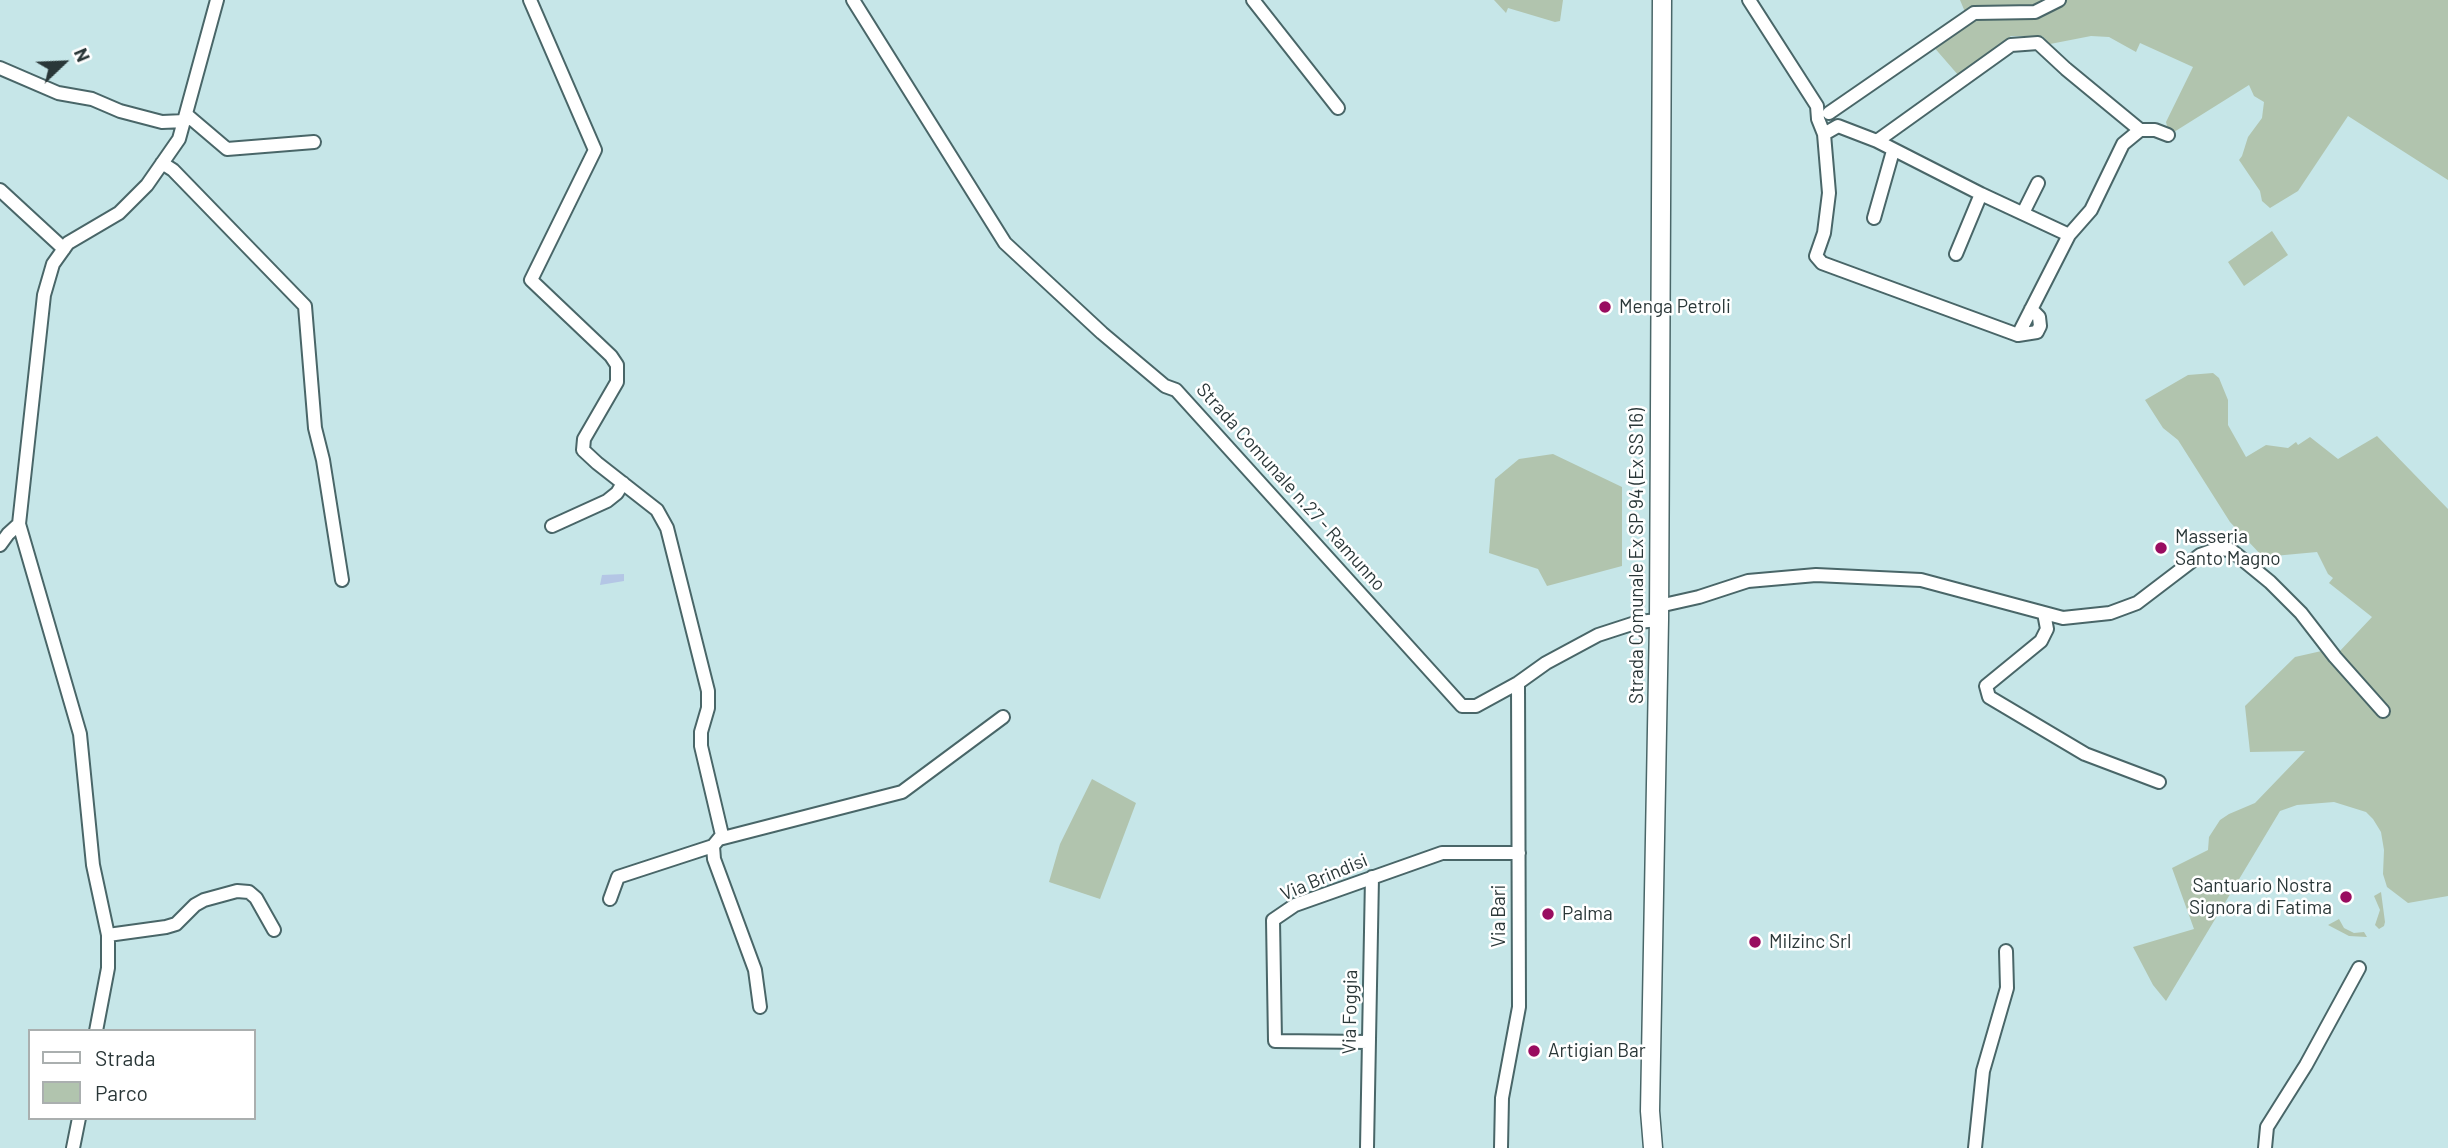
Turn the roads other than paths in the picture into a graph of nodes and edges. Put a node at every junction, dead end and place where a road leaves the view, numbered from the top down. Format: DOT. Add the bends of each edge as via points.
graph roads {
  1 [pos="217,0"];
  2 [pos="530,0"];
  3 [pos="853,0"];
  4 [pos="1253,0"];
  5 [pos="1662,0"];
  6 [pos="1749,0"];
  7 [pos="2059,0"];
  8 [pos="0,68"];
  9 [pos="1339,108"];
  10 [pos="1823,109"];
  11 [pos="186,118"];
  12 [pos="1838,126"];
  13 [pos="2140,130"];
  14 [pos="1824,134"];
  15 [pos="2168,135"];
  16 [pos="1877,141"];
  17 [pos="314,142"];
  18 [pos="1893,151"];
  19 [pos="162,163"];
  20 [pos="2038,183"];
  21 [pos="0,190"];
  22 [pos="1981,194"];
  23 [pos="2023,213"];
  24 [pos="1874,218"];
  25 [pos="2069,235"];
  26 [pos="64,249"];
  27 [pos="1956,254"];
  28 [pos="623,483"];
  29 [pos="19,524"];
  30 [pos="552,526"];
  31 [pos="0,545"];
  32 [pos="342,580"];
  33 [pos="1659,613"];
  34 [pos="2044,614"];
  35 [pos="1518,683"];
  36 [pos="2383,711"];
  37 [pos="1003,717"];
  38 [pos="2159,782"];
  39 [pos="716,843"];
  40 [pos="1518,853"];
  41 [pos="1372,877"];
  42 [pos="610,899"];
  43 [pos="274,930"];
  44 [pos="108,936"];
  45 [pos="2006,951"];
  46 [pos="2359,968"];
  47 [pos="760,1007"];
  48 [pos="96,1029"];
  49 [pos="1369,1042"];
  50 [pos="1650,1111"];
  51 [pos="79,1120"];
  52 [pos="73,1148"];
  53 [pos="1367,1148"];
  54 [pos="1501,1148"];
  55 [pos="1642,1148"];
  56 [pos="1653,1148"];
  57 [pos="1975,1148"];
  58 [pos="2265,1148"];
  1 -- 11 [label="street"];
  2 -- 28 [label="street" via="594,150 531,280 617,365 617,382 583,439 583,450"];
  3 -- 35 [label="street, Strada Comunale n.27 - Ramunno" via="1005,243 1113,342 1176,390 1462,706 1476,706"];
  4 -- 9 [label="street"];
  5 -- 33 [label="main road, Strada Comunale Ex SP 94 (Ex SS 16)"];
  6 -- 10 [label="street"];
  7 -- 10 [label="street" via="2035,12 1974,13"];
  8 -- 11 [label="street" via="58,93 92,99 120,111 162,122"];
  10 -- 12 [label="street"];
  10 -- 14 [label="street" via="1818,119"];
  11 -- 17 [label="street" via="227,149"];
  11 -- 19 [label="street" via="179,139"];
  12 -- 14 [label="street"];
  12 -- 16 [label="street"];
  13 -- 15 [label="street"];
  13 -- 16 [label="street" via="2038,43 2011,45"];
  13 -- 25 [label="street" via="2123,144 2091,210"];
  14 -- 25 [label="street" via="1829,194 1816,256 1822,263 2018,335"];
  16 -- 18 [label="street"];
  18 -- 22 [label="street"];
  18 -- 24 [label="street"];
  19 -- 26 [label="street" via="119,213"];
  19 -- 32 [label="street" via="305,306 315,428"];
  20 -- 23 [label="street"];
  21 -- 26 [label="street"];
  22 -- 23 [label="street"];
  22 -- 27 [label="street"];
  23 -- 25 [label="street"];
  26 -- 29 [label="street" via="53,264 44,295"];
  28 -- 30 [label="street" via="607,501"];
  28 -- 39 [label="street" via="657,510 667,528 708,691 701,746 722,835"];
  29 -- 31 [label="street"];
  29 -- 44 [label="street" via="80,734 93,865"];
  33 -- 34 [label="street" via="1748,581 1816,575 1921,580"];
  33 -- 35 [label="street" via="1598,635"];
  33 -- 50 [label="main road, Strada Comunale Ex SP 94 (Ex SS 16)"];
  34 -- 36 [label="street" via="2063,618 2110,613 2137,603 2200,555 2231,550 2301,613"];
  34 -- 38 [label="street" via="2047,629 2041,641 1986,686 1989,697 2085,754"];
  35 -- 40 [label="street, Via Bari"];
  37 -- 39 [label="street" via="902,792"];
  39 -- 42 [label="street" via="618,877"];
  39 -- 47 [label="street" via="714,859 754,970"];
  40 -- 41 [label="street, Via Brindisi" via="1442,853"];
  40 -- 54 [label="street, Via Bari" via="1519,1007 1502,1098"];
  41 -- 49 [label="street, Via Foggia"];
  41 -- 49 [label="street, Via Brindisi" via="1295,905 1273,920 1275,1041"];
  43 -- 44 [label="street" via="256,898 237,891 204,900 176,924"];
  44 -- 48 [label="street" via="108,968"];
  45 -- 57 [label="street" via="2007,988 1983,1071"];
  46 -- 58 [label="street" via="2267,1127"];
  49 -- 53 [label="street, Via Foggia"];
  50 -- 55 [label="main road, Strada Comunale Ex SP 94 (Ex SS 16)"];
  50 -- 56 [label="main road, Strada Comunale Ex SP 94 (Ex SS 16)"];
  51 -- 52 [label="street"];
}
